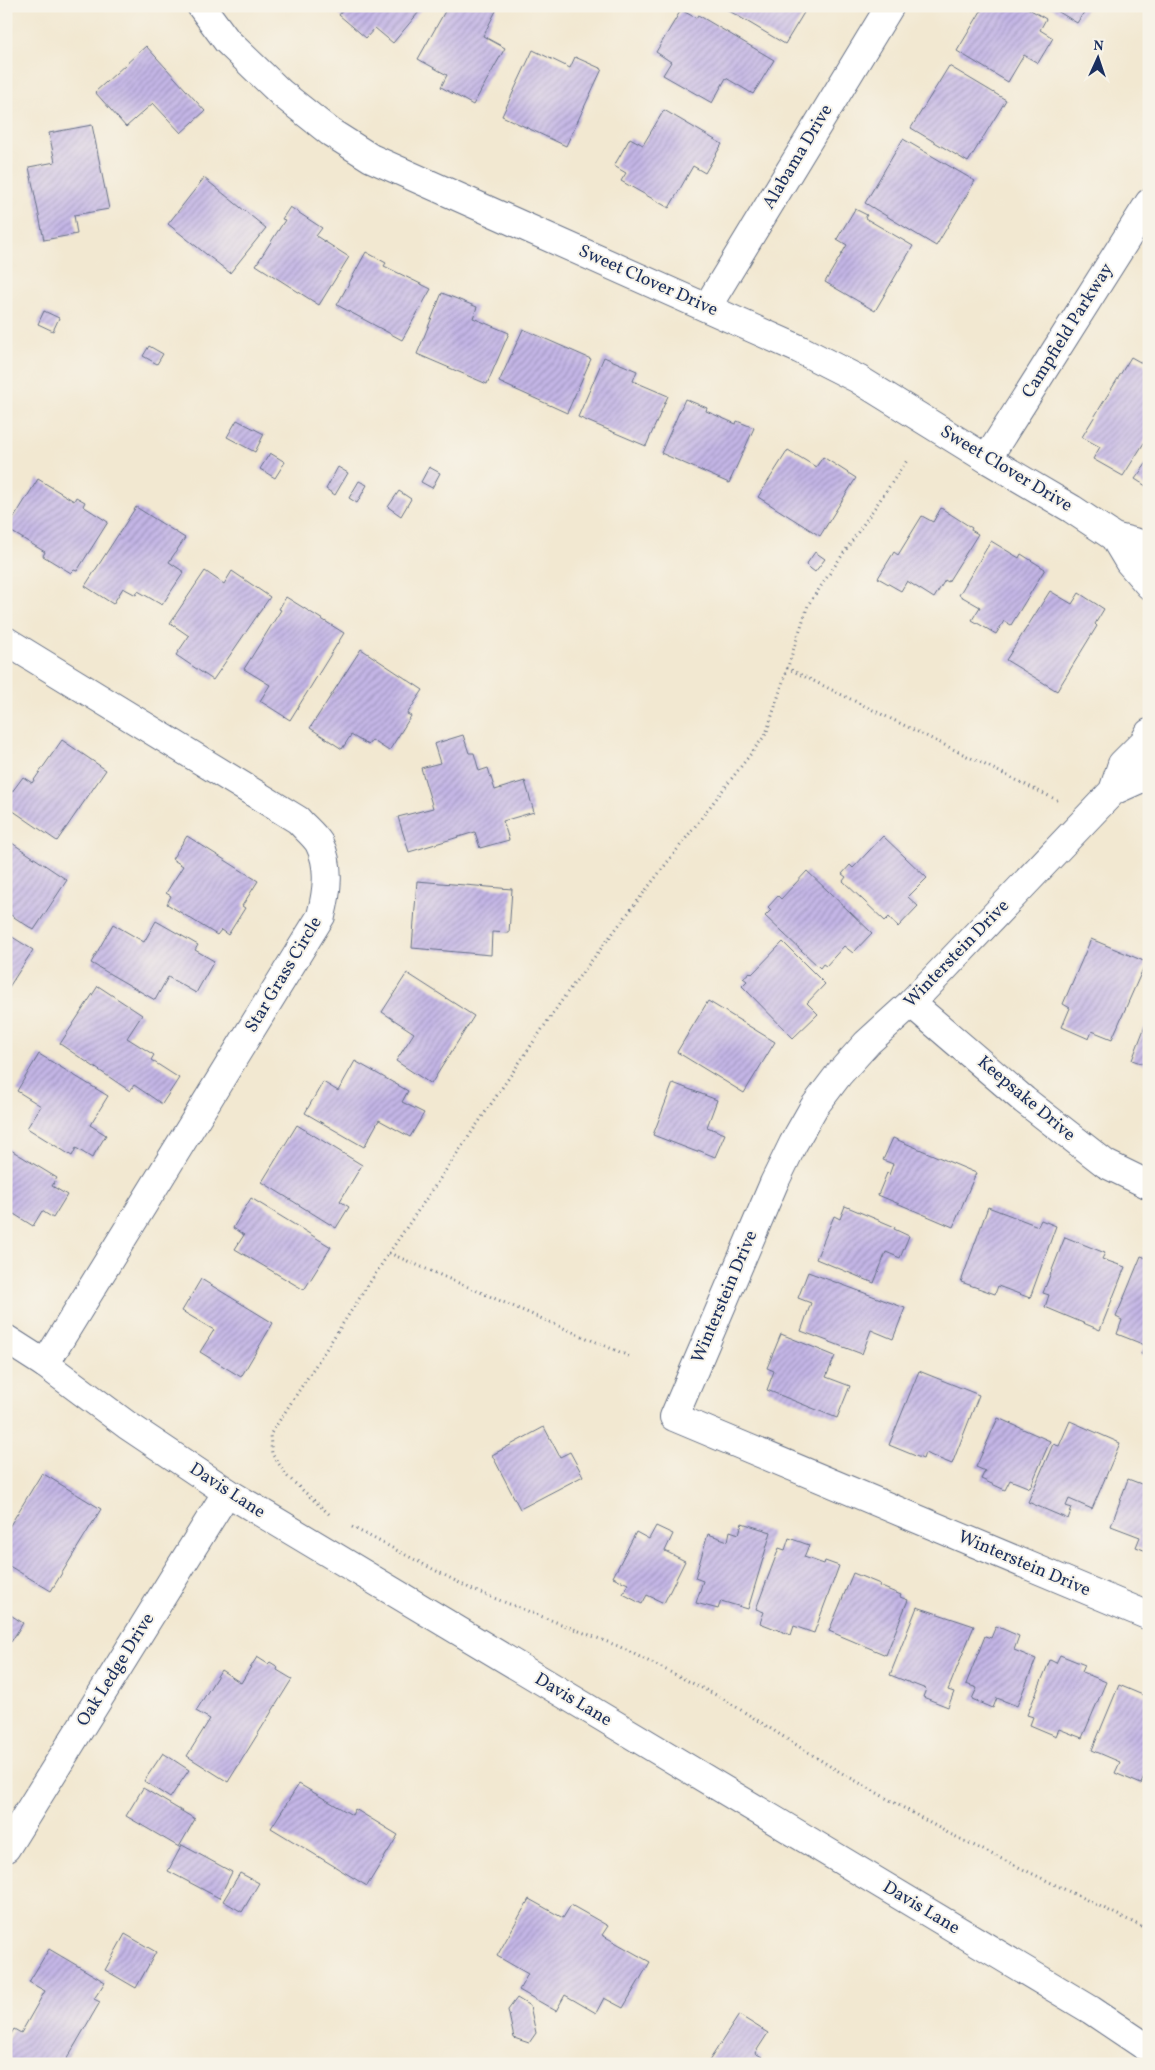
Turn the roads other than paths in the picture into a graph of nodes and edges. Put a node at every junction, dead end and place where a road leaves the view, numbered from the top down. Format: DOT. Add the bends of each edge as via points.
graph roads {
  1 [pos="201,6"];
  2 [pos="890,6"];
  3 [pos="1149,203"];
  4 [pos="706,307"];
  5 [pos="986,460"];
  6 [pos="1114,537"];
  7 [pos="1149,551"];
  8 [pos="1149,584"];
  9 [pos="6,641"];
  10 [pos="1149,733"];
  11 [pos="1149,771"];
  12 [pos="1113,791"];
  13 [pos="911,1003"];
  14 [pos="1149,1185"];
  15 [pos="6,1339"];
  16 [pos="45,1364"];
  17 [pos="227,1492"];
  18 [pos="1149,1616"];
  19 [pos="6,1848"];
  20 [pos="1149,2049"];
  1 -- 4 [label="street, Sweet Clover Drive" via="227,41 280,93 330,132 371,158"];
  2 -- 4 [label="street, Alabama Drive"];
  3 -- 5 [label="street, Campfield Parkway"];
  4 -- 5 [label="street, Sweet Clover Drive" via="858,379"];
  5 -- 6 [label="street, Sweet Clover Drive"];
  6 -- 7 [label="street, Sweet Clover Drive" via="1138,543"];
  6 -- 8 [label="street, Sweet Clover Drive" via="1129,562"];
  9 -- 16 [label="street, Star Grass Circle" via="298,820 319,843 327,868 327,892 321,916"];
  10 -- 12 [label="street, Winterstein Drive" via="1122,764"];
  11 -- 12 [label="street, Winterstein Drive" via="1142,778"];
  12 -- 13 [label="street, Winterstein Drive"];
  13 -- 14 [label="street, Keepsake Drive" via="1024,1100 1098,1158"];
  13 -- 18 [label="street, Winterstein Drive" via="866,1043 814,1106 793,1144 674,1417"];
  15 -- 16 [label="street, Davis Lane"];
  16 -- 17 [label="street, Davis Lane" via="127,1425"];
  17 -- 19 [label="street, Oak Ledge Drive"];
  17 -- 20 [label="street, Davis Lane" via="1091,2010"];
}
